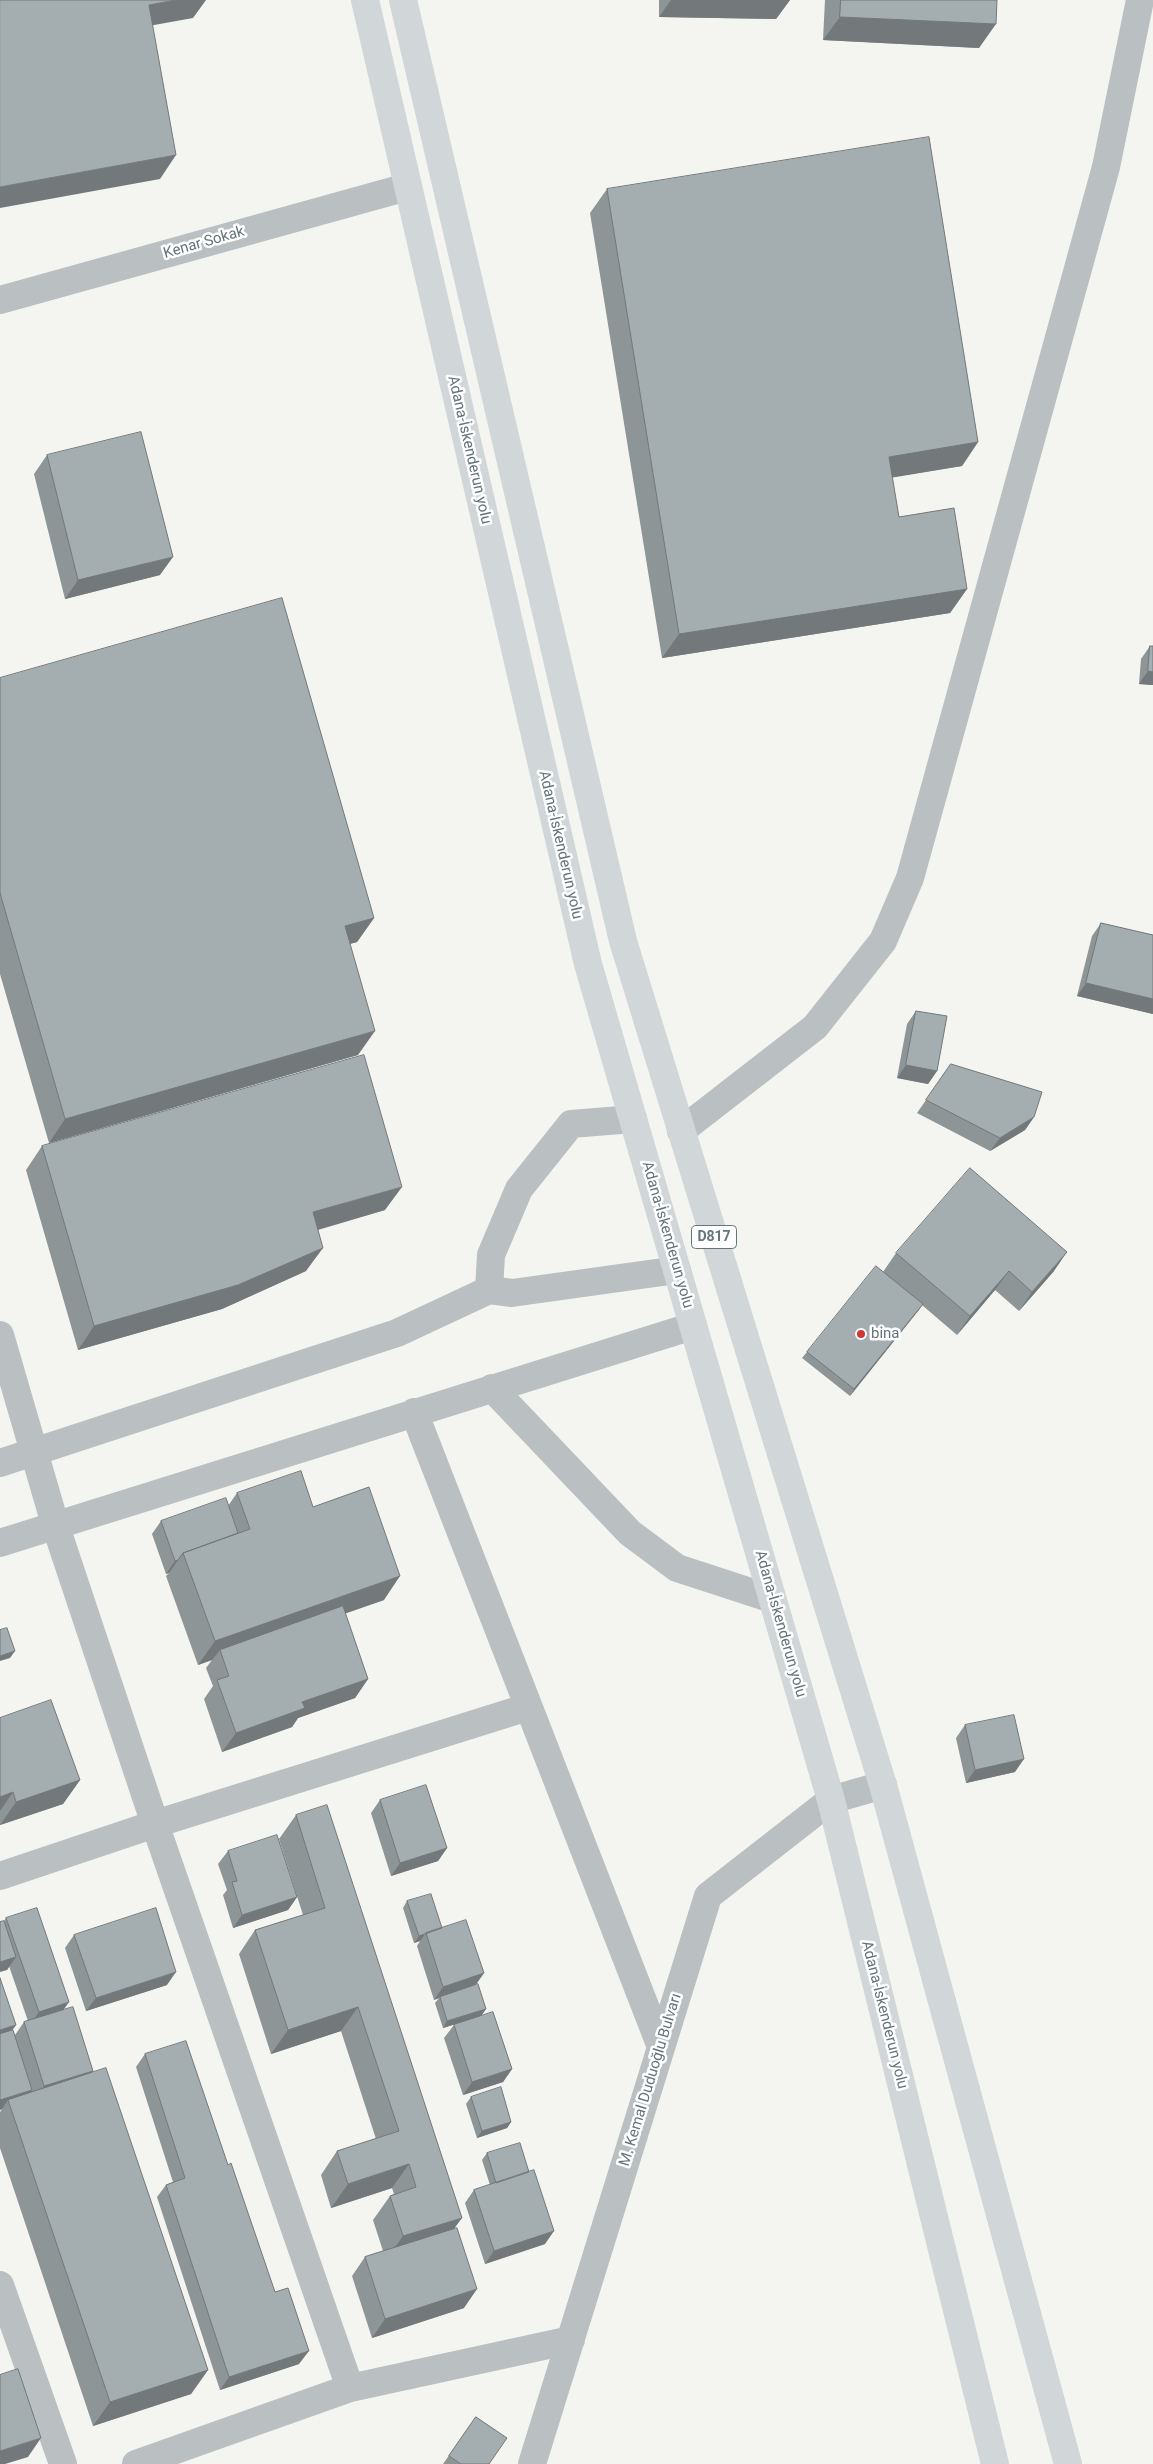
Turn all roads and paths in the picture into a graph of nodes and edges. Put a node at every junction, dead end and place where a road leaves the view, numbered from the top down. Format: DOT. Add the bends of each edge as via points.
graph roads {
  1 [pos="365,0"];
  2 [pos="404,0"];
  3 [pos="1140,0"];
  4 [pos="407,186"];
  5 [pos="0,300"];
  6 [pos="633,1119"];
  7 [pos="681,1131"];
  8 [pos="677,1270"];
  9 [pos="489,1290"];
  10 [pos="693,1326"];
  11 [pos="0,1335"];
  12 [pos="492,1388"];
  13 [pos="414,1412"];
  14 [pos="34,1452"];
  15 [pos="0,1463"];
  16 [pos="55,1524"];
  17 [pos="0,1543"];
  18 [pos="772,1599"];
  19 [pos="528,1707"];
  20 [pos="883,1785"];
  21 [pos="831,1800"];
  22 [pos="155,1824"];
  23 [pos="0,1876"];
  24 [pos="662,2047"];
  25 [pos="0,2284"];
  26 [pos="571,2340"];
  27 [pos="350,2388"];
  28 [pos="1068,2463"];
  29 [pos="63,2464"];
  30 [pos="136,2464"];
  31 [pos="532,2464"];
  32 [pos="995,2464"];
  1 -- 4 [label="highway, Adana-İskenderun yolu / D817"];
  2 -- 7 [label="highway, D817" via="623,941"];
  3 -- 7 [label="street" via="1106,167 910,878 883,941 815,1027"];
  4 -- 5 [label="street, Kenar Sokak"];
  4 -- 6 [label="highway, Adana-İskenderun yolu / D817" via="588,964"];
  6 -- 8 [label="highway, Adana-İskenderun yolu / D817"];
  6 -- 9 [label="street" via="571,1124 519,1189 491,1255"];
  7 -- 20 [label="highway, D817"];
  8 -- 9 [label="street" via="512,1293"];
  8 -- 10 [label="highway, Adana-İskenderun yolu / D817"];
  9 -- 14 [label="street" via="397,1333"];
  10 -- 12 [label="street"];
  10 -- 18 [label="highway, Adana-İskenderun yolu / D817"];
  11 -- 14 [label="street"];
  12 -- 13 [label="street"];
  12 -- 18 [label="street" via="630,1533 677,1568"];
  13 -- 16 [label="street"];
  13 -- 19 [label="street"];
  14 -- 15 [label="street"];
  14 -- 16 [label="street"];
  16 -- 17 [label="street"];
  16 -- 22 [label="street"];
  18 -- 21 [label="highway, Adana-İskenderun yolu / D817"];
  19 -- 22 [label="street"];
  19 -- 24 [label="street"];
  20 -- 21 [label="street, M. Kemal Duduoğlu Bulvarı"];
  20 -- 28 [label="highway, D817"];
  21 -- 24 [label="street, M. Kemal Duduoğlu Bulvarı" via="708,1896"];
  21 -- 32 [label="highway, Adana-İskenderun yolu / D817"];
  22 -- 23 [label="street"];
  22 -- 27 [label="street"];
  24 -- 26 [label="street, M. Kemal Duduoğlu Bulvarı"];
  25 -- 29 [label="street"];
  26 -- 27 [label="street"];
  26 -- 31 [label="street, M. Kemal Duduoğlu Bulvarı"];
  27 -- 30 [label="street"];
}
